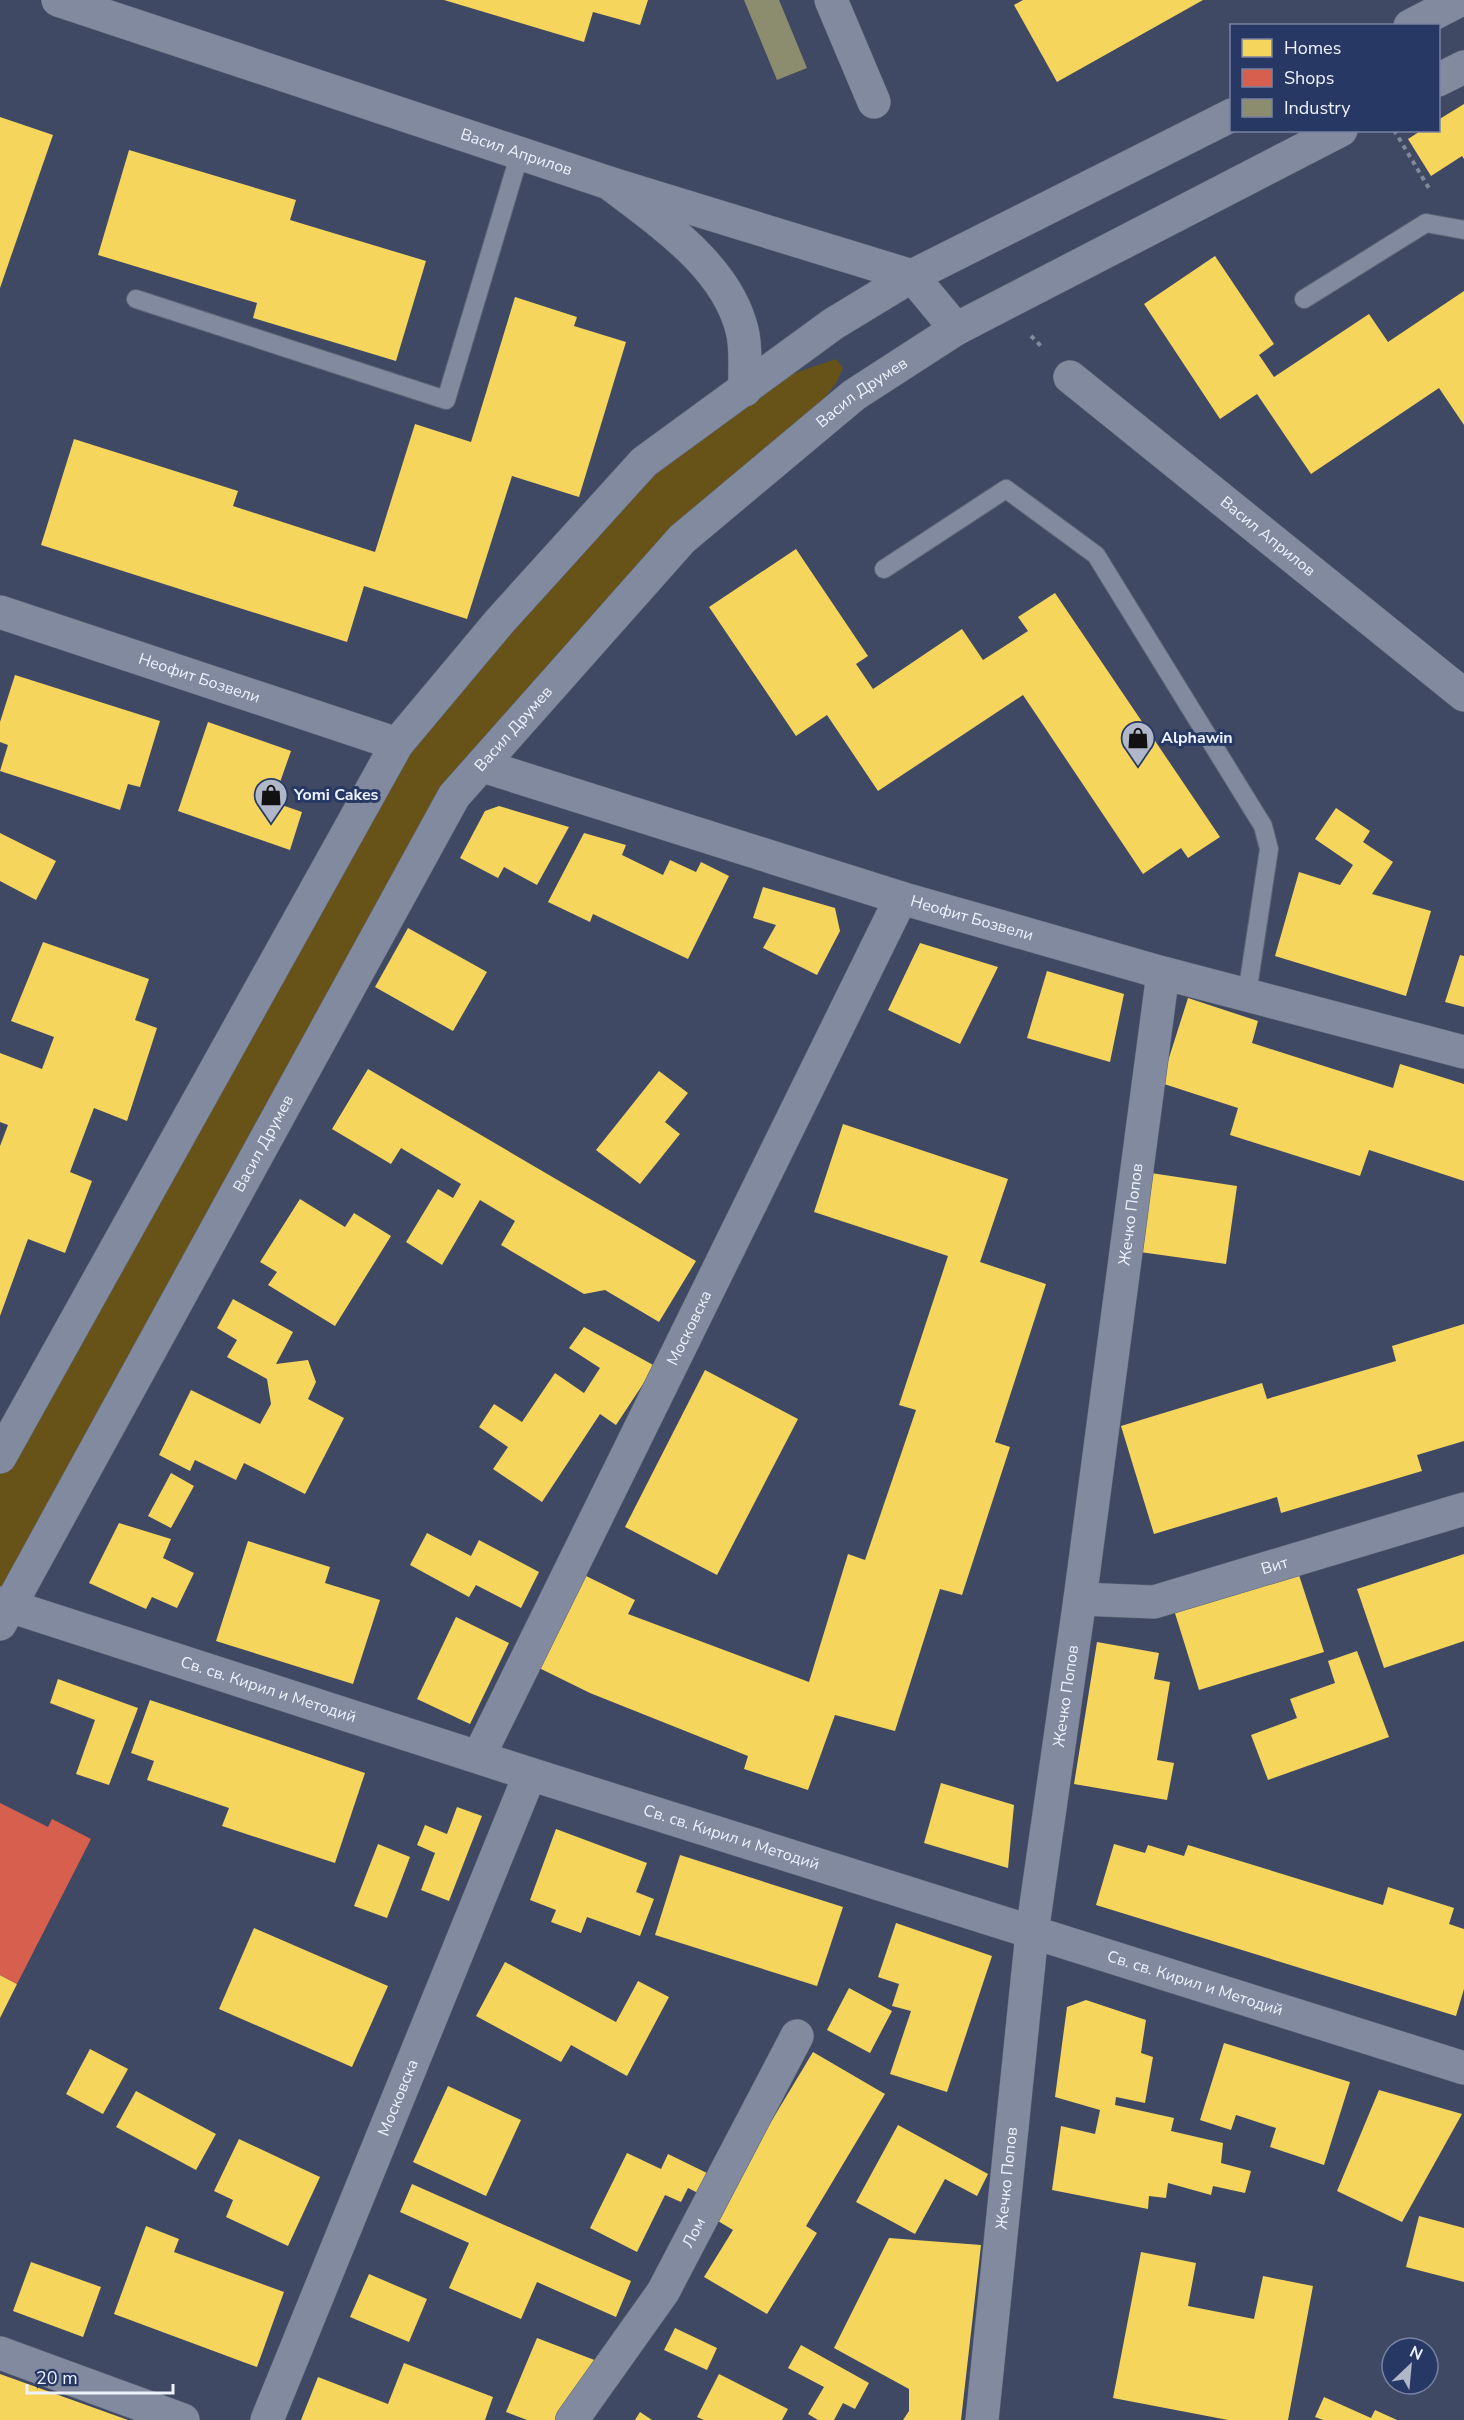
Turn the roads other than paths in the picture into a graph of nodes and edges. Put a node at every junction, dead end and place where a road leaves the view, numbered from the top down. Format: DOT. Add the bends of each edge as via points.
graph roads {
  1 [pos="58,0"];
  2 [pos="831,0"];
  3 [pos="1460,0"];
  4 [pos="1414,24"];
  5 [pos="1464,67"];
  6 [pos="1440,79"];
  7 [pos="874,102"];
  8 [pos="1230,116"];
  9 [pos="1337,132"];
  10 [pos="520,153"];
  11 [pos="609,183"];
  12 [pos="1459,229"];
  13 [pos="912,276"];
  14 [pos="136,299"];
  15 [pos="1304,299"];
  16 [pos="956,328"];
  17 [pos="1070,377"];
  18 [pos="745,390"];
  19 [pos="884,569"];
  20 [pos="0,612"];
  21 [pos="1464,695"];
  22 [pos="398,744"];
  23 [pos="483,765"];
  24 [pos="901,898"];
  25 [pos="1163,973"];
  26 [pos="1247,994"];
  27 [pos="1464,1052"];
  28 [pos="0,1457"];
  29 [pos="1464,1509"];
  30 [pos="1080,1599"];
  31 [pos="3,1612"];
  32 [pos="478,1756"];
  33 [pos="530,1774"];
  34 [pos="1032,1933"];
  35 [pos="797,2036"];
  36 [pos="1464,2068"];
  37 [pos="0,2353"];
  38 [pos="183,2420"];
  39 [pos="267,2420"];
  40 [pos="572,2420"];
  41 [pos="982,2420"];
  1 -- 10 [label="street, Васил Априлов"];
  2 -- 7 [label="street"];
  3 -- 4 [label="street"];
  5 -- 6 [label="street"];
  8 -- 13 [label="street"];
  9 -- 16 [label="street, Васил Друмев"];
  10 -- 11 [label="street, Васил Априлов"];
  10 -- 14 [label="lane" via="446,400"];
  11 -- 13 [label="street, Васил Априлов"];
  11 -- 18 [label="street" via="690,246 722,284 742,330"];
  12 -- 15 [label="lane" via="1426,223"];
  13 -- 16 [label="street"];
  13 -- 18 [label="street" via="833,324"];
  16 -- 23 [label="street, Васил Друмев" via="854,395 682,539"];
  17 -- 21 [label="street, Васил Априлов"];
  18 -- 22 [label="street" via="644,462 501,621"];
  19 -- 26 [label="lane" via="1006,489 1096,555 1263,826 1269,849"];
  20 -- 22 [label="street, Неофит Бозвели"];
  22 -- 28 [label="street"];
  23 -- 24 [label="street, Неофит Бозвели"];
  23 -- 31 [label="street, Васил Друмев" via="454,796"];
  24 -- 25 [label="street, Неофит Бозвели"];
  24 -- 32 [label="street, Московска"];
  25 -- 26 [label="street, Неофит Бозвели"];
  25 -- 30 [label="street, Жечко Попов"];
  26 -- 27 [label="street, Неофит Бозвели"];
  29 -- 30 [label="street, Вит" via="1154,1602"];
  30 -- 34 [label="street, Жечко Попов"];
  31 -- 32 [label="street, Св. св. Кирил и Методий"];
  32 -- 33 [label="street, Св. св. Кирил и Методий"];
  33 -- 34 [label="street, Св. св. Кирил и Методий"];
  33 -- 39 [label="street, Московска"];
  34 -- 36 [label="street, Св. св. Кирил и Методий"];
  34 -- 41 [label="street, Жечко Попов"];
  35 -- 40 [label="street, Лом" via="663,2292"];
  37 -- 38 [label="street"];
}
